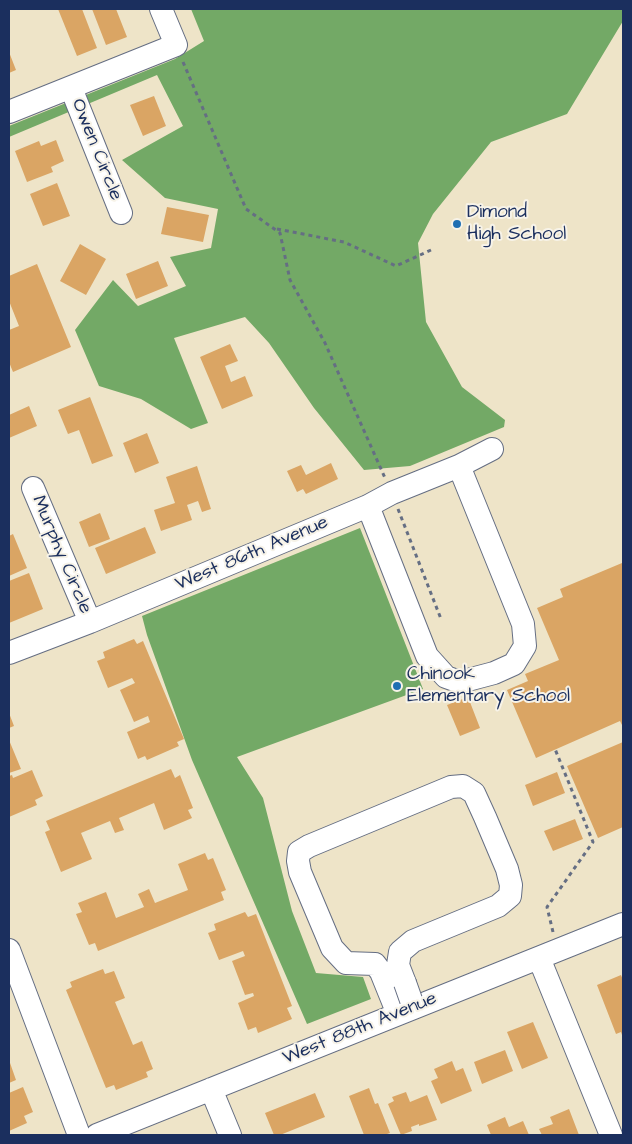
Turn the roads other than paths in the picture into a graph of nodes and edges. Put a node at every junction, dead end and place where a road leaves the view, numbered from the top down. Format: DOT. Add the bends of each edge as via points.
graph roads {
  1 [pos="160,9"];
  2 [pos="71,88"];
  3 [pos="9,112"];
  4 [pos="121,213"];
  5 [pos="492,449"];
  6 [pos="459,466"];
  7 [pos="33,488"];
  8 [pos="368,506"];
  9 [pos="90,622"];
  10 [pos="9,653"];
  11 [pos="623,924"];
  12 [pos="9,950"];
  13 [pos="539,958"];
  14 [pos="407,1001"];
  15 [pos="211,1089"];
  16 [pos="80,1135"];
  17 [pos="97,1135"];
  18 [pos="230,1135"];
  19 [pos="611,1135"];
  1 -- 2 [label="street" via="176,46"];
  2 -- 3 [label="street"];
  2 -- 4 [label="street, Owen Circle"];
  5 -- 6 [label="street, West 86th Avenue"];
  6 -- 8 [label="street, West 86th Avenue"];
  6 -- 8 [label="street" via="523,624 525,646 514,664 494,673 460,682 446,676 427,656"];
  7 -- 9 [label="street, Murphy Circle"];
  8 -- 9 [label="street, West 86th Avenue"];
  9 -- 10 [label="street, West 86th Avenue"];
  11 -- 13 [label="street, West 88th Avenue"];
  12 -- 16 [label="street"];
  13 -- 14 [label="street, West 88th Avenue"];
  13 -- 19 [label="street"];
  14 -- 14 [label="street" via="398,965 400,952 422,937 498,906 510,896 507,869 474,793 463,786 451,786 299,852 300,872 332,948 346,963 374,964"];
  14 -- 15 [label="street, West 88th Avenue"];
  15 -- 17 [label="street, West 88th Avenue"];
  15 -- 18 [label="street"];
}
